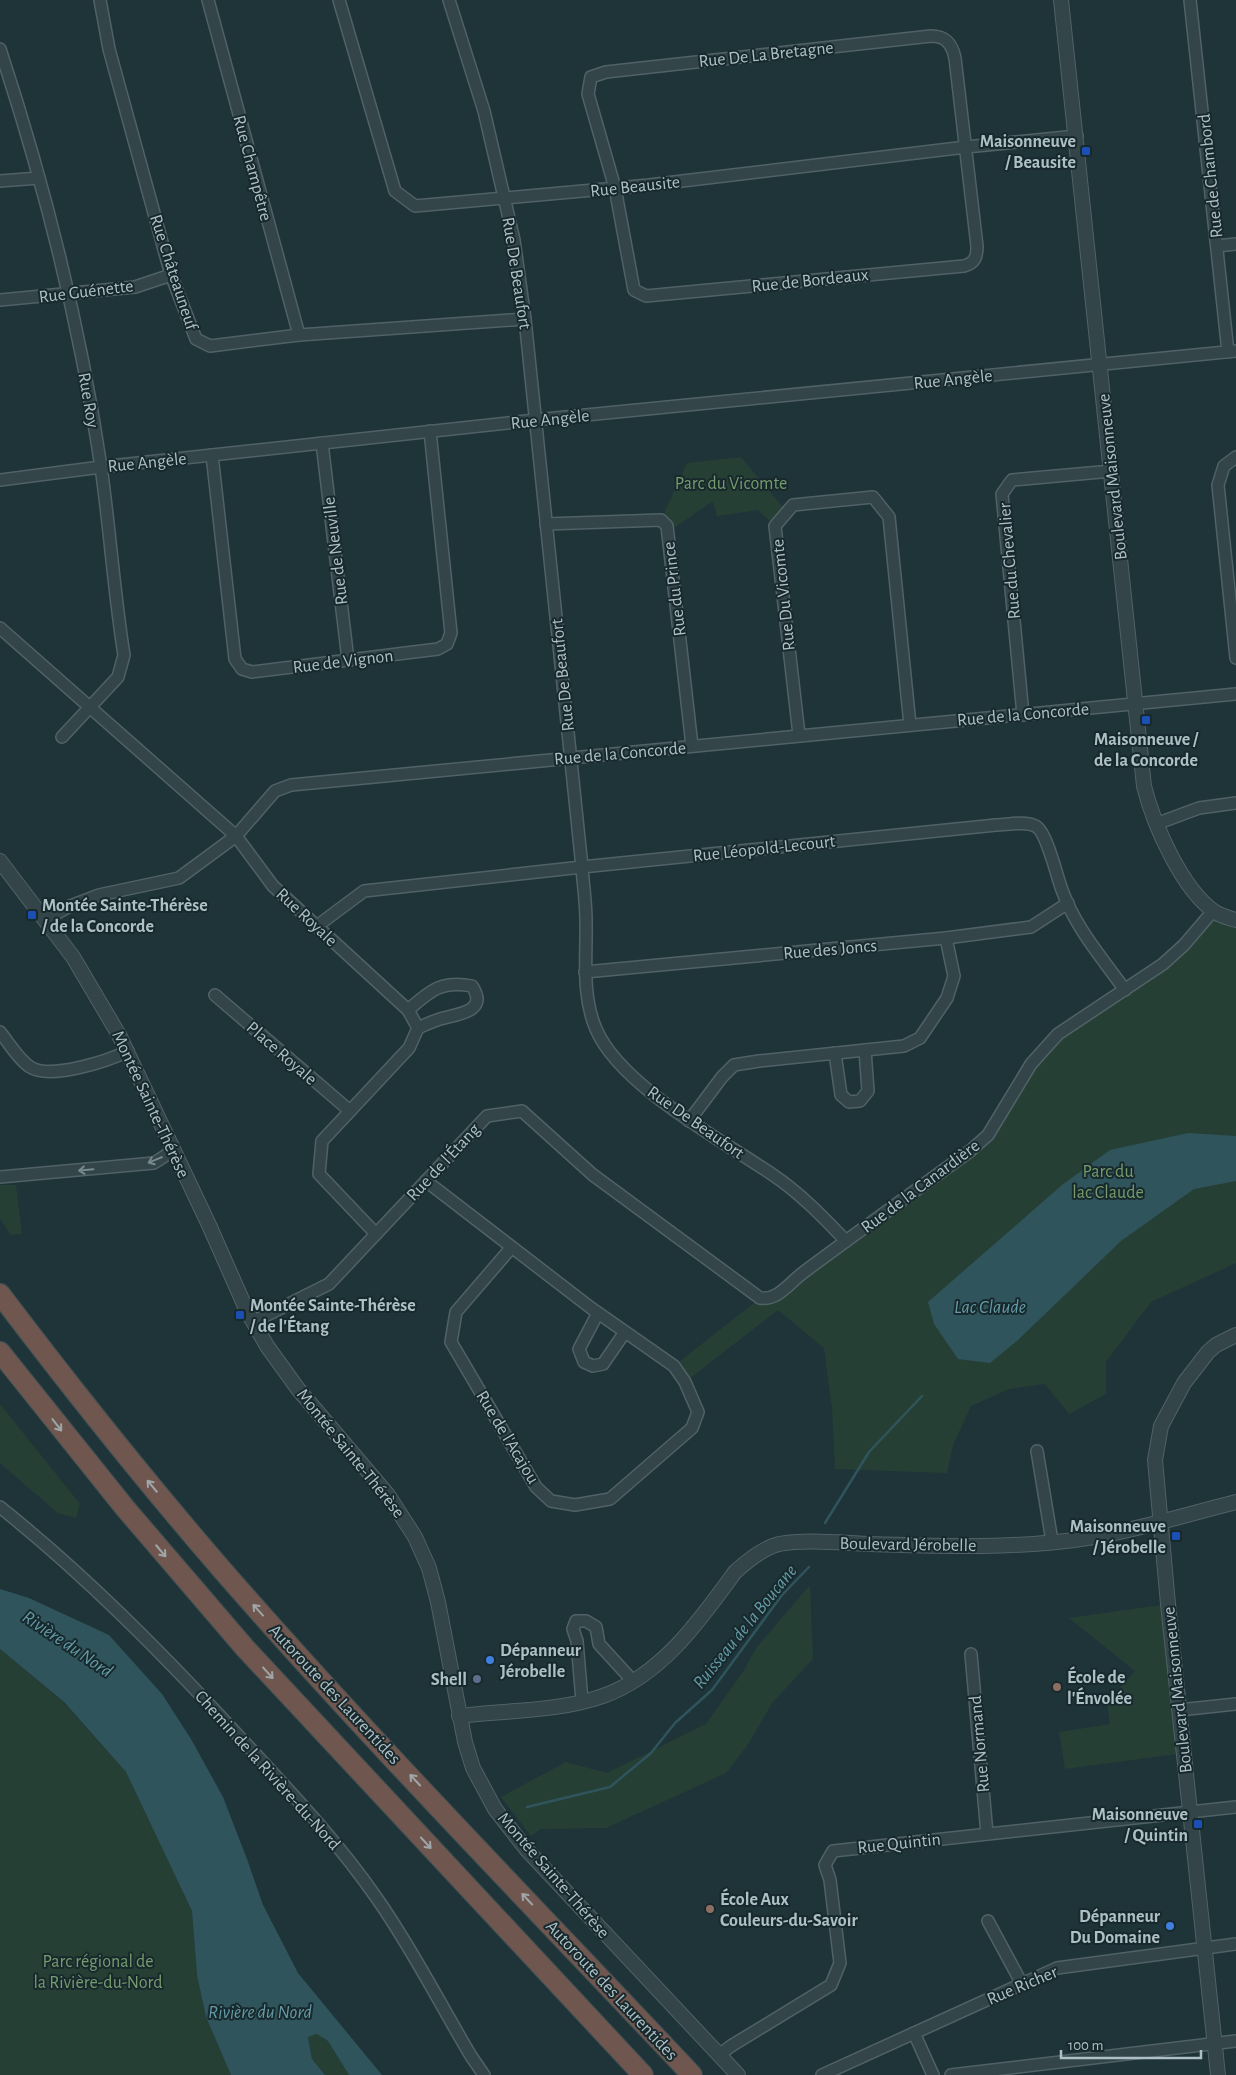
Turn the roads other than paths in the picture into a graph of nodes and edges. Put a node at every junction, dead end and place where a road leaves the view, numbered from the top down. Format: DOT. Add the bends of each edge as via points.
graph roads {
  1 [pos="100,0"];
  2 [pos="208,0"];
  3 [pos="340,0"];
  4 [pos="449,0"];
  5 [pos="1061,0"];
  6 [pos="1190,0"];
  7 [pos="0,49"];
  8 [pos="1077,136"];
  9 [pos="966,147"];
  10 [pos="39,178"];
  11 [pos="0,181"];
  12 [pos="615,188"];
  13 [pos="504,198"];
  14 [pos="1236,244"];
  15 [pos="1217,246"];
  16 [pos="171,274"];
  17 [pos="70,293"];
  18 [pos="0,300"];
  19 [pos="525,320"];
  20 [pos="299,335"];
  21 [pos="1232,352"];
  22 [pos="1100,365"];
  23 [pos="535,420"];
  24 [pos="430,431"];
  25 [pos="322,443"];
  26 [pos="212,455"];
  27 [pos="1236,457"];
  28 [pos="101,467"];
  29 [pos="1112,471"];
  30 [pos="0,480"];
  31 [pos="546,524"];
  32 [pos="0,628"];
  33 [pos="1236,658"];
  34 [pos="348,660"];
  35 [pos="1236,694"];
  36 [pos="1134,704"];
  37 [pos="90,707"];
  38 [pos="1023,715"];
  39 [pos="910,725"];
  40 [pos="799,736"];
  41 [pos="62,737"];
  42 [pos="692,746"];
  43 [pos="570,757"];
  44 [pos="1236,803"];
  45 [pos="1156,824"];
  46 [pos="236,836"];
  47 [pos="0,861"];
  48 [pos="582,867"];
  49 [pos="1068,903"];
  50 [pos="1213,910"];
  51 [pos="45,920"];
  52 [pos="1236,920"];
  53 [pos="317,926"];
  54 [pos="946,938"];
  55 [pos="585,972"];
  56 [pos="1125,990"];
  57 [pos="215,995"];
  58 [pos="408,1010"];
  59 [pos="418,1028"];
  60 [pos="0,1032"];
  61 [pos="865,1050"];
  62 [pos="128,1051"];
  63 [pos="835,1053"];
  64 [pos="350,1111"];
  65 [pos="689,1121"];
  66 [pos="174,1150"];
  67 [pos="0,1177"];
  68 [pos="426,1181"];
  69 [pos="376,1234"];
  70 [pos="846,1240"];
  71 [pos="511,1248"];
  72 [pos="0,1294"];
  73 [pos="760,1298"];
  74 [pos="598,1313"];
  75 [pos="253,1322"];
  76 [pos="624,1332"];
  77 [pos="1236,1335"];
  78 [pos="0,1352"];
  79 [pos="1037,1451"];
  80 [pos="1236,1502"];
  81 [pos="0,1506"];
  82 [pos="1160,1522"];
  83 [pos="1052,1541"];
  84 [pos="971,1654"];
  85 [pos="632,1680"];
  86 [pos="582,1701"];
  87 [pos="1236,1704"];
  88 [pos="1179,1710"];
  89 [pos="459,1716"];
  90 [pos="1236,1807"];
  91 [pos="1190,1812"];
  92 [pos="987,1834"];
  93 [pos="988,1921"];
  94 [pos="1236,1944"];
  95 [pos="1204,1948"];
  96 [pos="1022,1984"];
  97 [pos="914,2033"];
  98 [pos="1236,2041"];
  99 [pos="1214,2044"];
  100 [pos="719,2055"];
  101 [pos="484,2075"];
  102 [pos="643,2075"];
  103 [pos="692,2075"];
  104 [pos="738,2075"];
  105 [pos="822,2075"];
  106 [pos="933,2075"];
  107 [pos="951,2075"];
  108 [pos="1218,2075"];
  1 -- 16 [label="street, Rue Châteauneuf" via="109,49"];
  2 -- 20 [label="street, Rue Champêtre"];
  3 -- 13 [label="street, Rue Beausite" via="395,191 415,206"];
  4 -- 13 [label="street, Rue De Beaufort" via="484,111"];
  5 -- 8 [label="street, Boulevard Maisonneuve"];
  6 -- 15 [label="street, Rue de Chambord"];
  7 -- 10 [label="street, Rue Roy"];
  8 -- 9 [label="street, Rue Beausite"];
  8 -- 22 [label="street, Boulevard Maisonneuve"];
  9 -- 12 [label="street, Rue Beausite"];
  9 -- 12 [label="street, Rue de Bordeaux" via="977,252 976,260 964,266 646,296 634,290"];
  9 -- 12 [label="street, Rue De La Bretagne" via="953,51 949,43 938,36 606,72 591,77 588,94"];
  10 -- 11 [label="street"];
  10 -- 17 [label="street, Rue Roy"];
  12 -- 13 [label="street, Rue Beausite"];
  13 -- 19 [label="street, Rue De Beaufort" via="514,240"];
  14 -- 15 [label="street"];
  15 -- 21 [label="street, Rue de Chambord"];
  16 -- 17 [label="street, Rue Guénette" via="136,287"];
  16 -- 20 [label="street, Rue Châteauneuf" via="196,338 210,346"];
  17 -- 18 [label="street, Rue Guénette"];
  17 -- 28 [label="street, Rue Roy"];
  19 -- 20 [label="street, Rue Châteauneuf"];
  19 -- 23 [label="street, Rue De Beaufort"];
  21 -- 22 [label="street, Rue Angèle"];
  22 -- 23 [label="street, Rue Angèle"];
  22 -- 29 [label="street, Boulevard Maisonneuve"];
  23 -- 24 [label="street, Rue Angèle"];
  23 -- 31 [label="street, Rue De Beaufort"];
  24 -- 25 [label="street, Rue Angèle"];
  24 -- 34 [label="street, Rue de Vignon" via="451,632 447,644 438,649"];
  25 -- 26 [label="street, Rue Angèle"];
  25 -- 34 [label="street, Rue de Neuville"];
  26 -- 28 [label="street, Rue Angèle"];
  26 -- 34 [label="street, Rue de Vignon" via="238,664 252,672"];
  27 -- 33 [label="street" via="1224,466 1218,485"];
  28 -- 30 [label="street, Rue Angèle"];
  28 -- 37 [label="street, Rue Roy" via="124,655 118,677"];
  29 -- 36 [label="street, Boulevard Maisonneuve"];
  29 -- 38 [label="street, Rue du Chevalier" via="1012,480 1002,494"];
  31 -- 42 [label="street, Rue du Prince" via="661,520 667,526"];
  31 -- 43 [label="street, Rue De Beaufort"];
  32 -- 37 [label="street, Rue Royale"];
  35 -- 36 [label="street, Rue de la Concorde"];
  36 -- 38 [label="street, Rue de la Concorde"];
  36 -- 45 [label="street, Boulevard Maisonneuve" via="1144,786"];
  37 -- 41 [label="street, Rue Roy"];
  37 -- 46 [label="street, Rue Royale"];
  38 -- 39 [label="street, Rue de la Concorde"];
  39 -- 40 [label="street, Rue de la Concorde"];
  39 -- 40 [label="street, Rue Du Vicomte" via="889,517 873,497 811,503 793,505 775,526"];
  40 -- 42 [label="street, Rue de la Concorde"];
  42 -- 43 [label="street, Rue de la Concorde"];
  43 -- 46 [label="street, Rue de la Concorde" via="291,785 275,791"];
  43 -- 48 [label="street, Rue De Beaufort"];
  44 -- 45 [label="street" via="1199,808"];
  45 -- 50 [label="street, Boulevard Maisonneuve" via="1187,881"];
  46 -- 51 [label="street, Rue de la Concorde" via="179,878 99,895"];
  46 -- 53 [label="street, Rue Royale" via="273,886"];
  47 -- 51 [label="street, Montée Sainte-Thérèse"];
  48 -- 49 [label="street, Rue Léopold-Lecourt" via="1025,824 1037,827 1045,836"];
  48 -- 53 [label="street, Rue Léopold-Lecourt" via="364,891"];
  48 -- 55 [label="street, Rue De Beaufort" via="586,919"];
  49 -- 54 [label="street, Rue des Joncs" via="1031,927"];
  49 -- 56 [label="street, Rue Léopold-Lecourt" via="1075,919"];
  50 -- 52 [label="street, Boulevard Maisonneuve"];
  50 -- 56 [label="street, Rue de la Canardière" via="1184,945"];
  51 -- 62 [label="street, Montée Sainte-Thérèse" via="80,968"];
  53 -- 58 [label="street, Rue Royale"];
  54 -- 55 [label="street, Rue des Joncs"];
  54 -- 61 [label="street" via="954,976 947,998 920,1038 904,1046"];
  55 -- 65 [label="street, Rue De Beaufort" via="589,1004 596,1028 607,1048 644,1085"];
  56 -- 70 [label="street, Rue de la Canardière" via="1058,1034 1031,1064 988,1135 970,1152"];
  57 -- 64 [label="street, Place Royale"];
  58 -- 59 [label="street, Rue Royale"];
  58 -- 59 [label="street" via="432,989 458,984 472,986 477,994 477,1002 470,1011"];
  59 -- 64 [label="street" via="408,1048"];
  60 -- 62 [label="street" via="23,1061 37,1070 58,1071 86,1066"];
  61 -- 63 [label="street"];
  61 -- 63 [label="street" via="868,1092 854,1102 841,1095"];
  62 -- 66 [label="street, Montée Sainte-Thérèse"];
  63 -- 65 [label="street" via="734,1066"];
  64 -- 69 [label="street" via="322,1141 319,1174"];
  65 -- 70 [label="street, Rue De Beaufort" via="774,1176 810,1204"];
  66 -- 67 [label="street, one-way" via="154,1163"];
  66 -- 75 [label="street, Montée Sainte-Thérèse"];
  68 -- 69 [label="street, Rue de l'Étang"];
  68 -- 71 [label="street, Rue de l'Acajou"];
  68 -- 73 [label="street, Rue de l'Étang" via="487,1116 522,1111 593,1175"];
  69 -- 75 [label="street, Rue de l'Étang" via="329,1284"];
  70 -- 73 [label="street, Rue de la Canardière" via="774,1297"];
  71 -- 74 [label="street, Rue de l'Acajou"];
  71 -- 76 [label="street, Rue de l'Acajou" via="456,1312 451,1342 536,1487 551,1502 575,1505 610,1499 692,1428 698,1412 674,1366"];
  103 -- 72 [label="highway, Autoroute des Laurentides, one-way" via="231,1580 103,1427"];
  74 -- 76 [label="street, Rue de l'Acajou"];
  74 -- 76 [label="street" via="579,1349 584,1362 593,1366 603,1364"];
  75 -- 89 [label="street, Montée Sainte-Thérèse" via="284,1371 388,1494 415,1537 429,1568 438,1602"];
  77 -- 82 [label="street, Boulevard Maisonneuve" via="1216,1345 1200,1361 1166,1414 1158,1436 1156,1460"];
  78 -- 102 [label="highway, Autoroute des Laurentides, one-way" via="119,1501 245,1648"];
  79 -- 83 [label="street"];
  80 -- 82 [label="street, Boulevard Jérobelle"];
  81 -- 101 [label="street, Chemin de la Rivière-du-Nord" via="57,1553 142,1634 333,1841 390,1917"];
  82 -- 83 [label="street, Boulevard Jérobelle" via="1081,1539"];
  82 -- 88 [label="street, Boulevard Maisonneuve"];
  83 -- 85 [label="street, Boulevard Jérobelle" via="991,1546 827,1542 777,1545 734,1572 663,1660"];
  84 -- 92 [label="street, Rue Normand"];
  85 -- 86 [label="street, Boulevard Jérobelle" via="616,1691"];
  85 -- 86 [label="street" via="599,1644 596,1627 586,1620 576,1621 573,1630"];
  86 -- 89 [label="street, Boulevard Jérobelle"];
  87 -- 88 [label="street"];
  88 -- 91 [label="street, Boulevard Maisonneuve"];
  89 -- 100 [label="street, Montée Sainte-Thérèse" via="473,1768 506,1824"];
  90 -- 91 [label="street, Rue Quintin"];
  91 -- 92 [label="street, Rue Quintin"];
  91 -- 95 [label="street, Boulevard Maisonneuve"];
  92 -- 100 [label="street, Rue Quintin" via="833,1851 825,1865 830,1880 840,1963 831,1985"];
  93 -- 96 [label="street"];
  94 -- 95 [label="street, Rue Richer"];
  95 -- 96 [label="street, Rue Richer" via="1057,1968"];
  95 -- 99 [label="street, Boulevard Maisonneuve"];
  96 -- 97 [label="street, Rue Richer"];
  97 -- 105 [label="street, Rue Richer"];
  97 -- 106 [label="street"];
  98 -- 99 [label="street"];
  99 -- 107 [label="street"];
  99 -- 108 [label="street, Boulevard Maisonneuve"];
  100 -- 104 [label="street, Montée Sainte-Thérèse"];
}
